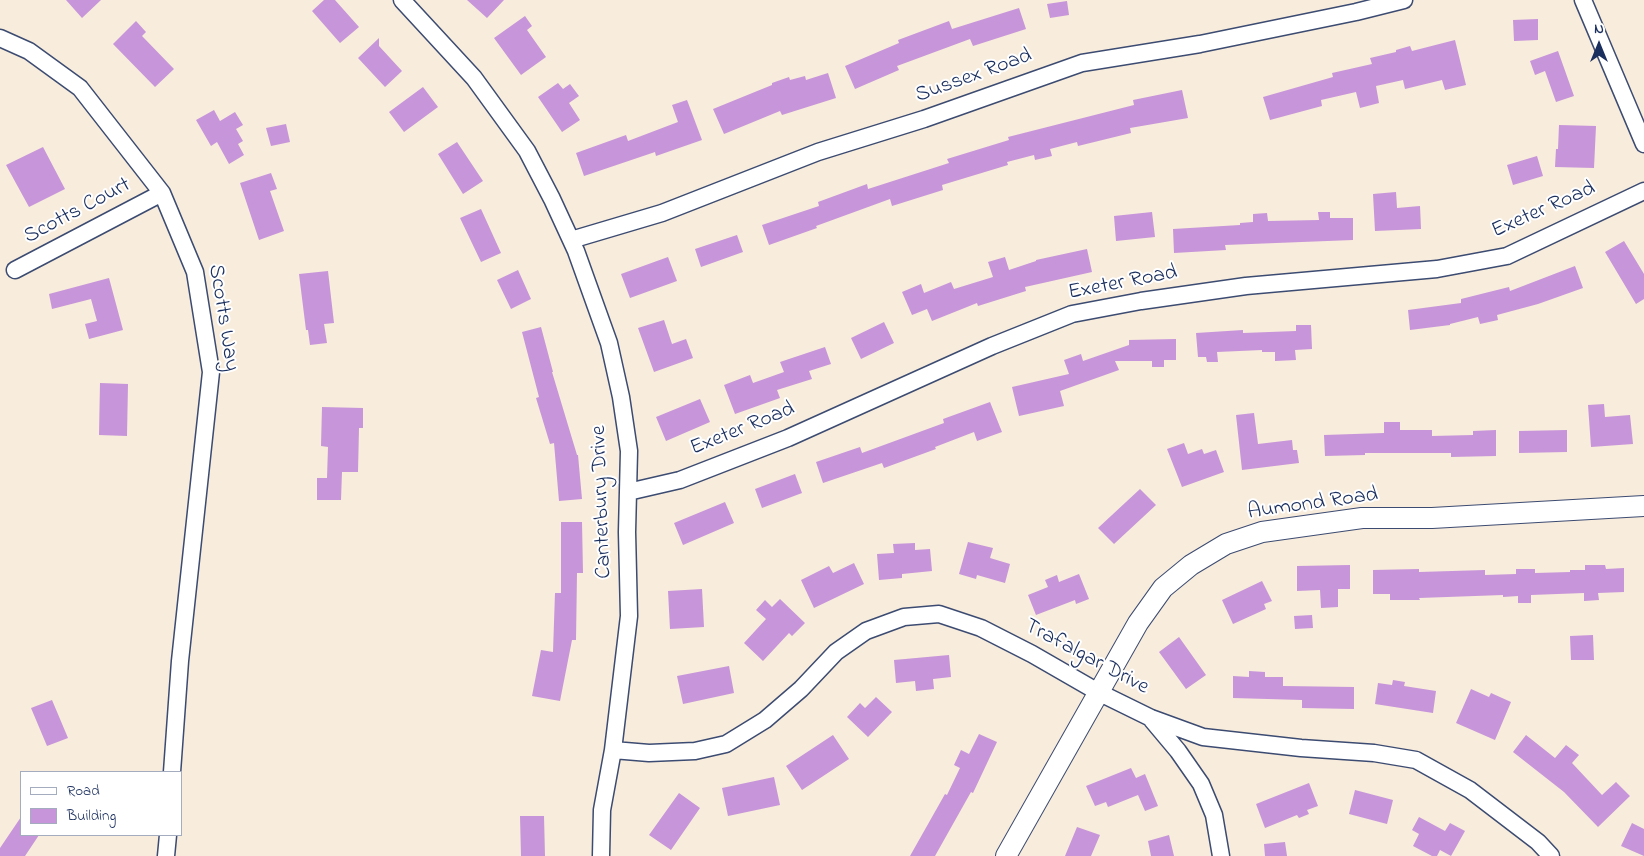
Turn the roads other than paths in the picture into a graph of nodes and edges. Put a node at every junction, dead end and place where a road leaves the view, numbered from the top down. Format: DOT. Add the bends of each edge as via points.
graph roads {
  1 [pos="402,0"];
  2 [pos="1404,0"];
  3 [pos="1583,0"];
  4 [pos="0,38"];
  5 [pos="1644,144"];
  6 [pos="1644,191"];
  7 [pos="162,194"];
  8 [pos="570,240"];
  9 [pos="15,270"];
  10 [pos="628,492"];
  11 [pos="1644,506"];
  12 [pos="1098,692"];
  13 [pos="1150,718"];
  14 [pos="613,750"];
  15 [pos="172,771"];
  16 [pos="168,836"];
  17 [pos="166,856"];
  18 [pos="601,856"];
  19 [pos="1006,856"];
  20 [pos="1221,856"];
  21 [pos="1551,856"];
  1 -- 8 [label="street, Canterbury Drive" via="474,78 527,152"];
  2 -- 8 [label="street, Sussex Road" via="1200,44 1082,63 924,119 818,152 662,213"];
  3 -- 5 [label="street"];
  4 -- 7 [label="street, Scotts Way" via="29,52 80,88"];
  6 -- 10 [label="street, Exeter Road" via="1507,256 1437,270 1236,288 1072,314 992,346 788,438 680,480"];
  7 -- 9 [label="street, Scotts Court"];
  7 -- 15 [label="street, Scotts Way" via="195,272 212,372 180,661"];
  8 -- 10 [label="street, Canterbury Drive" via="609,343 629,451"];
  10 -- 14 [label="street, Canterbury Drive" via="629,616"];
  11 -- 12 [label="street, Aumond Road" via="1432,518 1362,518 1262,532 1226,544 1191,565 1163,588 1138,622"];
  12 -- 13 [label="street, Trafalgar Drive"];
  12 -- 14 [label="street, Trafalgar Drive" via="981,628 939,614 904,618 866,631 836,652 801,689 765,720 726,744 695,751 650,753"];
  12 -- 19 [label="street, Aumond Road"];
  13 -- 20 [label="street" via="1201,784 1214,815"];
  13 -- 21 [label="street, Trafalgar Drive" via="1203,737 1416,760 1470,790 1538,842"];
  14 -- 18 [label="street, Canterbury Drive" via="602,810"];
  16 -- 17 [label="street"];
}
